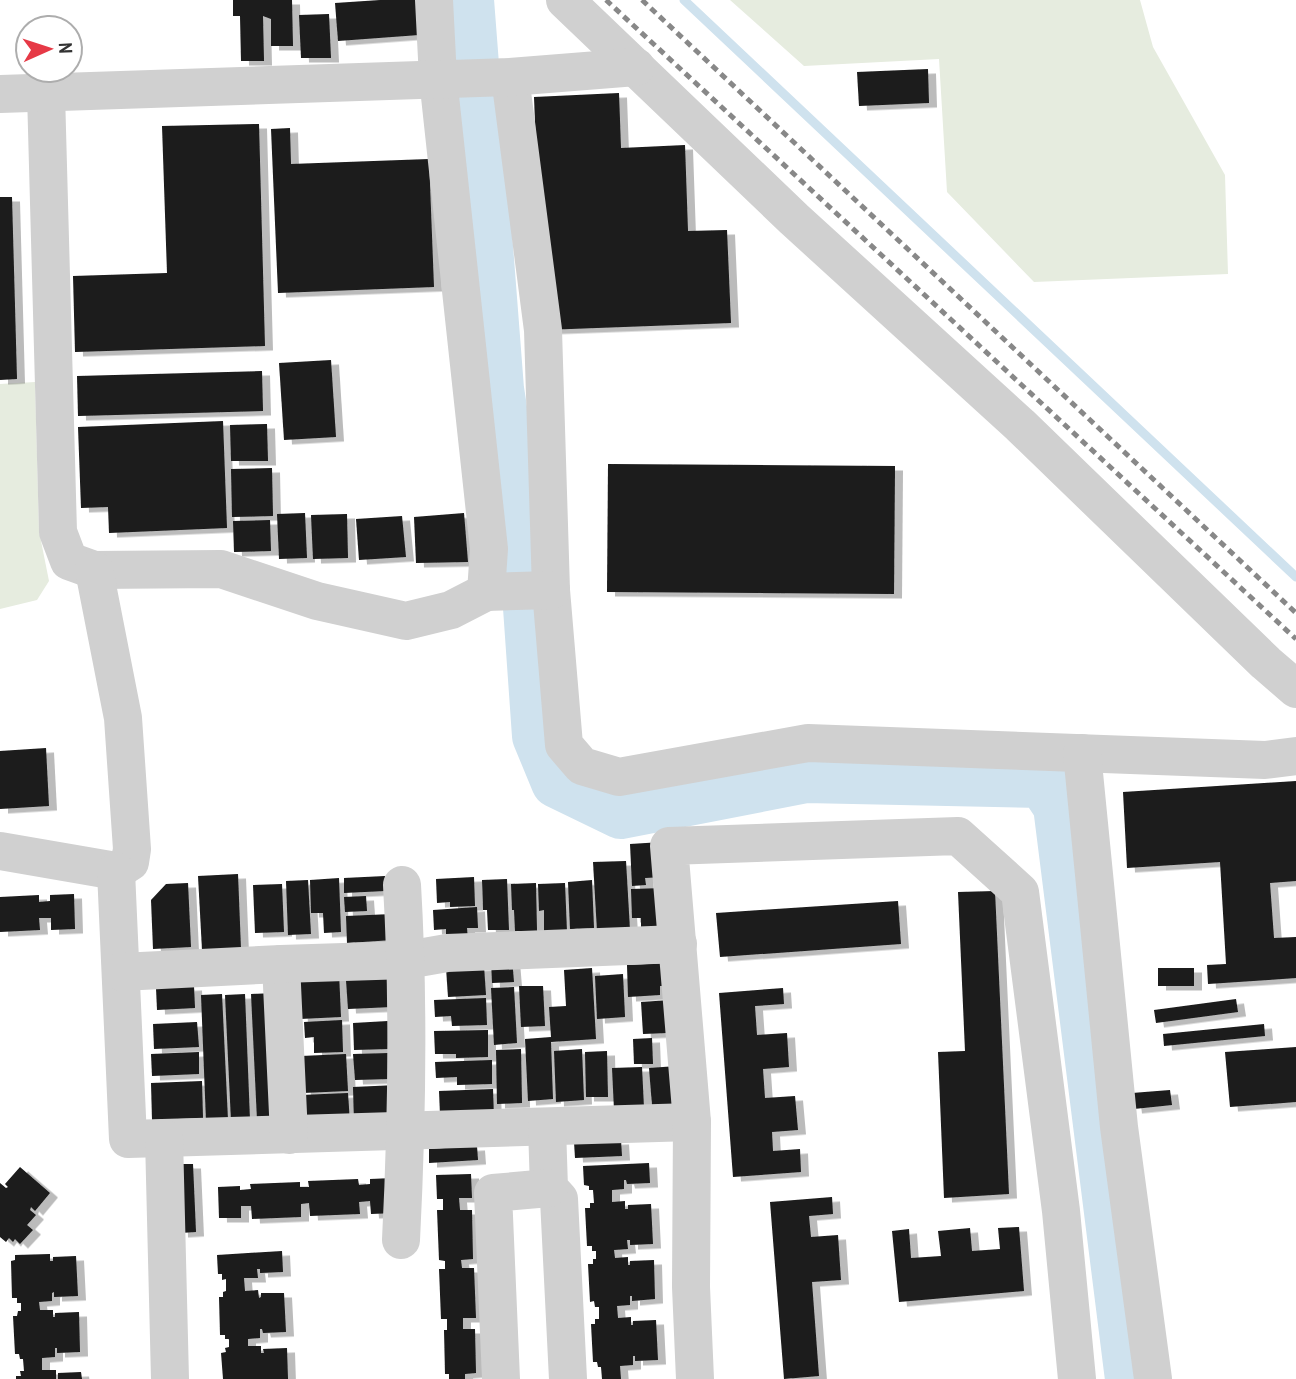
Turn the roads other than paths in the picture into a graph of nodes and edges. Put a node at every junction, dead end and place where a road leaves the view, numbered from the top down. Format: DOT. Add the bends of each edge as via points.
graph roads {
  1 [pos="434,0"];
  2 [pos="565,0"];
  3 [pos="636,67"];
  4 [pos="510,77"];
  5 [pos="438,78"];
  6 [pos="46,93"];
  7 [pos="0,94"];
  8 [pos="94,570"];
  9 [pos="551,590"];
  10 [pos="486,592"];
  11 [pos="1296,690"];
  12 [pos="1082,753"];
  13 [pos="1296,757"];
  14 [pos="0,851"];
  15 [pos="116,871"];
  16 [pos="402,885"];
  17 [pos="677,944"];
  18 [pos="407,960"];
  19 [pos="281,964"];
  20 [pos="121,972"];
  21 [pos="692,1122"];
  22 [pos="547,1127"];
  23 [pos="407,1131"];
  24 [pos="289,1135"];
  25 [pos="164,1138"];
  26 [pos="549,1188"];
  27 [pos="401,1240"];
  28 [pos="170,1379"];
  29 [pos="501,1379"];
  30 [pos="568,1379"];
  31 [pos="695,1379"];
  32 [pos="1077,1379"];
  33 [pos="1153,1379"];
  1 -- 5 [label="street"];
  2 -- 3 [label="street"];
  3 -- 4 [label="street"];
  3 -- 11 [label="street"];
  4 -- 5 [label="street"];
  4 -- 9 [label="street" via="543,330"];
  5 -- 6 [label="street"];
  5 -- 10 [label="street" via="489,549"];
  6 -- 7 [label="street"];
  6 -- 8 [label="street" via="58,532 69,561"];
  8 -- 10 [label="street" via="220,569 317,601 407,621 451,610"];
  8 -- 15 [label="street" via="123,718 132,849 130,862"];
  9 -- 10 [label="street"];
  9 -- 12 [label="street" via="564,745 582,766 619,777 808,743"];
  12 -- 13 [label="street" via="1265,760"];
  12 -- 33 [label="street" via="1119,1127"];
  14 -- 15 [label="street"];
  15 -- 20 [label="street"];
  16 -- 18 [label="street"];
  17 -- 18 [label="street" via="447,953"];
  17 -- 21 [label="street"];
  17 -- 32 [label="street" via="669,846 958,836 1020,892 1061,1211"];
  18 -- 19 [label="street"];
  18 -- 23 [label="street"];
  19 -- 20 [label="street"];
  19 -- 24 [label="street"];
  20 -- 25 [label="street" via="128,1139"];
  21 -- 22 [label="street"];
  21 -- 31 [label="street"];
  22 -- 23 [label="street"];
  22 -- 26 [label="street"];
  23 -- 24 [label="street"];
  23 -- 27 [label="street"];
  24 -- 25 [label="street"];
  25 -- 28 [label="street"];
  26 -- 29 [label="street" via="493,1193"];
  26 -- 30 [label="street" via="559,1199"];
}
